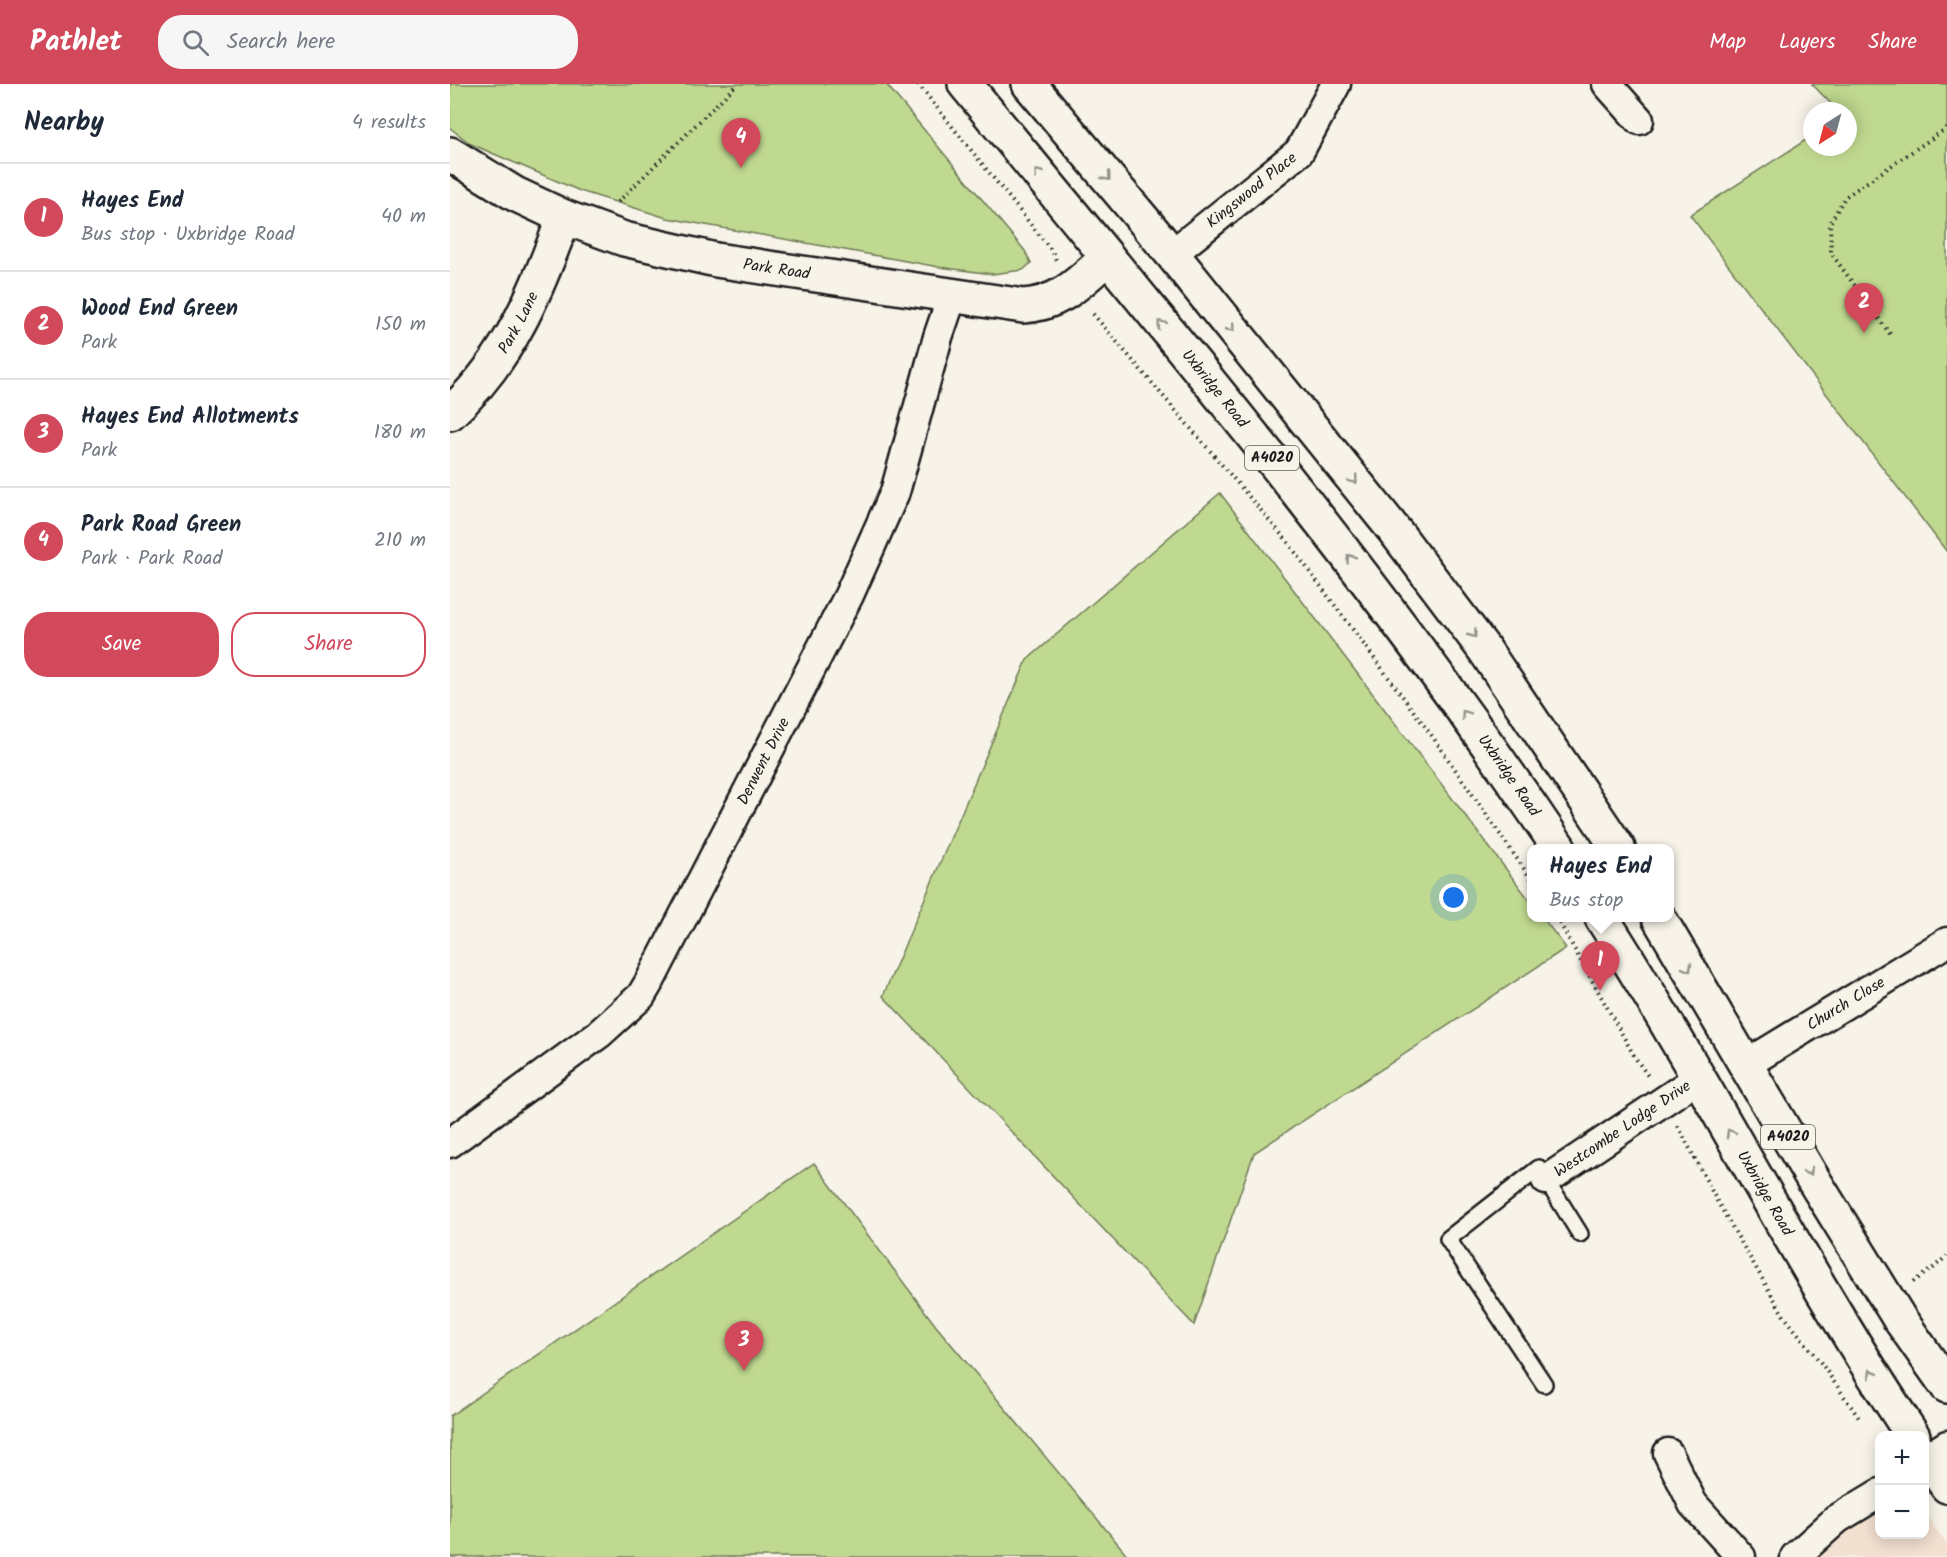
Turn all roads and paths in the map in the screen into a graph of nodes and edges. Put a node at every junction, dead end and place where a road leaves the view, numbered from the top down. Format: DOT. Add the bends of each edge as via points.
graph roads {
  1 [pos="737,84"];
  2 [pos="918,84"];
  3 [pos="965,84"];
  4 [pos="1029,84"];
  5 [pos="1336,84"];
  6 [pos="1608,84"];
  7 [pos="1638,120"];
  8 [pos="1947,128"];
  9 [pos="450,154"];
  10 [pos="578,223"];
  11 [pos="1052,251"];
  12 [pos="1172,254"];
  13 [pos="1107,258"];
  14 [pos="952,296"];
  15 [pos="1098,318"];
  16 [pos="1890,334"];
  17 [pos="450,413"];
  18 [pos="1556,844"];
  19 [pos="1615,844"];
  20 [pos="1527,873"];
  21 [pos="1559,922"];
  22 [pos="1605,922"];
  23 [pos="1661,922"];
  24 [pos="1947,942"];
  25 [pos="1745,1065"];
  26 [pos="1698,1078"];
  27 [pos="1654,1085"];
  28 [pos="1674,1117"];
  29 [pos="450,1143"];
  30 [pos="1546,1180"];
  31 [pos="1580,1234"];
  32 [pos="1947,1256"];
  33 [pos="1887,1299"];
  34 [pos="1544,1384"];
  35 [pos="1947,1386"];
  36 [pos="1861,1421"];
  37 [pos="1914,1431"];
  38 [pos="1668,1453"];
  39 [pos="1929,1454"];
  40 [pos="1947,1486"];
  41 [pos="1875,1496"];
  42 [pos="1741,1557"];
  43 [pos="1795,1557"];
  1 -- 10 [label="path"];
  2 -- 11 [label="path"];
  13 -- 3 [label="main road, Uxbridge Road / A4020, one-way"];
  4 -- 12 [label="main road, A4020, one-way"];
  5 -- 12 [label="street, Kingswood Place" via="1299,152"];
  6 -- 7 [label="street"];
  8 -- 16 [label="path" via="1845,197 1830,223 1831,253"];
  9 -- 10 [label="main road, Park Road" via="515,194"];
  10 -- 14 [label="main road, Park Road" via="716,260"];
  10 -- 17 [label="main road, Park Lane" via="548,262 513,337 478,387"];
  12 -- 19 [label="main road, A4020, one-way" via="1406,544 1484,650"];
  13 -- 14 [label="main road, Park Road" via="1068,291 1039,305"];
  18 -- 13 [label="main road, Uxbridge Road / A4020, one-way" via="1503,765 1352,560"];
  14 -- 29 [label="street, Derwent Drive" via="922,390 906,459 879,533 641,996 599,1034"];
  15 -- 20 [label="path" via="1287,541 1432,736"];
  21 -- 27 [label="path"];
  22 -- 26 [label="main road, Uxbridge Road / A4020"];
  23 -- 25 [label="main road, A4020, one-way"];
  24 -- 25 [label="street, Church Close"];
  25 -- 33 [label="main road, A4020, one-way"];
  26 -- 30 [label="street, Westcombe Lodge Drive"];
  37 -- 26 [label="main road, Uxbridge Road / A4020, one-way" via="1851,1338"];
  28 -- 36 [label="path" via="1717,1202 1785,1316"];
  30 -- 31 [label="lane"];
  30 -- 34 [label="lane" via="1539,1168 1448,1239"];
  32 -- 33 [label="path"];
  33 -- 35 [label="main road, A4020"];
  38 -- 42 [label="street" via="1694,1504"];
  39 -- 40 [label="main road, Uxbridge Road / A4020"];
  41 -- 43 [label="street" via="1837,1519"];
}
